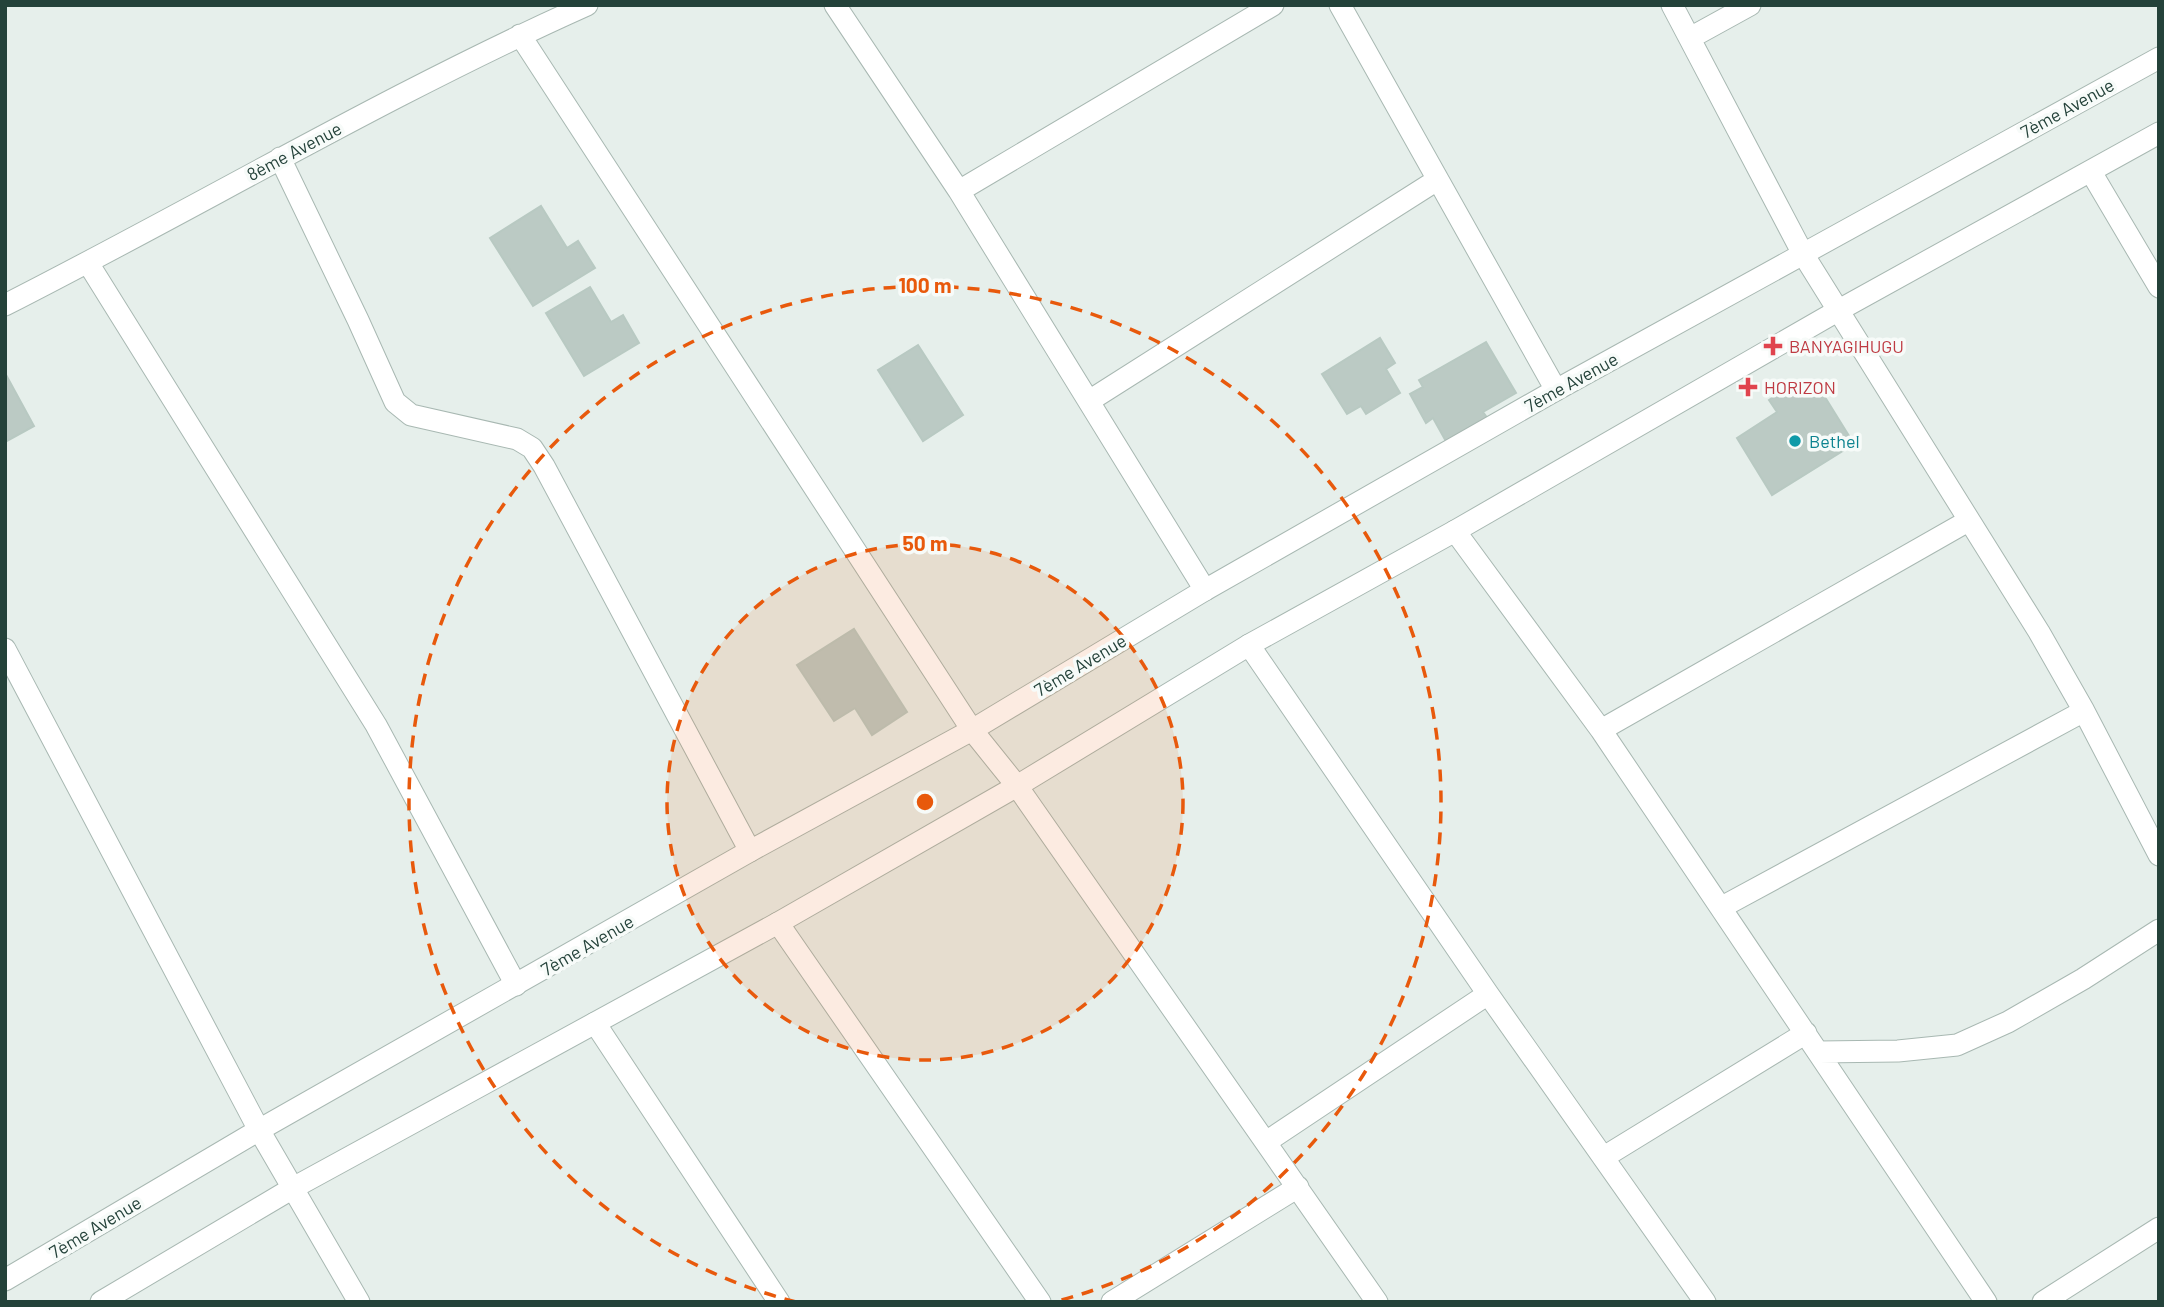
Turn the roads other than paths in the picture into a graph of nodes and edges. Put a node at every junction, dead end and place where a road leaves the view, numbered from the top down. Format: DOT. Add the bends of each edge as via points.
graph roads {
  1 [pos="587,5"];
  2 [pos="835,5"];
  3 [pos="1273,5"];
  4 [pos="1340,5"];
  5 [pos="1672,5"];
  6 [pos="1750,5"];
  7 [pos="520,35"];
  8 [pos="1690,38"];
  9 [pos="2159,58"];
  10 [pos="2159,132"];
  11 [pos="280,158"];
  12 [pos="2091,172"];
  13 [pos="1437,180"];
  14 [pos="959,191"];
  15 [pos="1803,254"];
  16 [pos="88,263"];
  17 [pos="2159,287"];
  18 [pos="5,305"];
  19 [pos="1839,310"];
  20 [pos="1556,390"];
  21 [pos="1089,401"];
  22 [pos="1968,521"];
  23 [pos="1455,531"];
  24 [pos="1205,590"];
  25 [pos="1249,645"];
  26 [pos="5,649"];
  27 [pos="2084,711"];
  28 [pos="972,730"];
  29 [pos="1601,730"];
  30 [pos="1017,786"];
  31 [pos="750,851"];
  32 [pos="2159,855"];
  33 [pos="1722,907"];
  34 [pos="778,923"];
  35 [pos="2159,930"];
  36 [pos="516,985"];
  37 [pos="1488,994"];
  38 [pos="595,1023"];
  39 [pos="1806,1033"];
  40 [pos="1819,1052"];
  41 [pos="259,1130"];
  42 [pos="1266,1142"];
  43 [pos="1604,1157"];
  44 [pos="1298,1187"];
  45 [pos="293,1188"];
  46 [pos="2159,1228"];
  47 [pos="5,1280"];
  48 [pos="101,1302"];
  49 [pos="359,1302"];
  50 [pos="779,1302"];
  51 [pos="1040,1302"];
  52 [pos="1112,1302"];
  53 [pos="1377,1302"];
  54 [pos="1706,1302"];
  55 [pos="1986,1302"];
  56 [pos="2043,1302"];
  1 -- 7 [label="street, 8ème Avenue"];
  2 -- 14 [label="street"];
  3 -- 14 [label="street"];
  4 -- 13 [label="street"];
  5 -- 8 [label="street"];
  6 -- 8 [label="street"];
  7 -- 11 [label="street, 8ème Avenue"];
  7 -- 28 [label="street"];
  8 -- 15 [label="street"];
  9 -- 15 [label="street, 7ème Avenue"];
  10 -- 12 [label="street"];
  11 -- 16 [label="street, 8ème Avenue"];
  11 -- 31 [label="street" via="395,401 411,415 517,439 532,448"];
  12 -- 17 [label="street"];
  12 -- 19 [label="street"];
  13 -- 20 [label="street"];
  13 -- 21 [label="street"];
  14 -- 21 [label="street"];
  15 -- 19 [label="street"];
  15 -- 20 [label="street, 7ème Avenue"];
  16 -- 18 [label="street, 8ème Avenue"];
  16 -- 36 [label="street" via="376,725"];
  19 -- 22 [label="street"];
  19 -- 23 [label="street"];
  20 -- 24 [label="street, 7ème Avenue"];
  21 -- 24 [label="street"];
  22 -- 27 [label="street"];
  22 -- 29 [label="street"];
  23 -- 25 [label="street"];
  23 -- 29 [label="street"];
  24 -- 28 [label="street, 7ème Avenue"];
  25 -- 30 [label="street"];
  25 -- 37 [label="street"];
  26 -- 41 [label="street"];
  27 -- 32 [label="street"];
  27 -- 33 [label="street"];
  28 -- 30 [label="street"];
  28 -- 31 [label="street, 7ème Avenue"];
  29 -- 33 [label="street"];
  30 -- 34 [label="street"];
  30 -- 42 [label="street"];
  31 -- 36 [label="street, 7ème Avenue"];
  33 -- 39 [label="street"];
  34 -- 38 [label="street"];
  34 -- 51 [label="street"];
  35 -- 40 [label="street" via="2008,1022 1957,1045"];
  36 -- 41 [label="street, 7ème Avenue"];
  37 -- 42 [label="street"];
  37 -- 43 [label="street"];
  38 -- 45 [label="street"];
  38 -- 50 [label="street"];
  39 -- 40 [label="street"];
  39 -- 43 [label="street"];
  40 -- 55 [label="street"];
  41 -- 45 [label="street"];
  41 -- 47 [label="street, 7ème Avenue"];
  42 -- 44 [label="street"];
  43 -- 54 [label="street"];
  44 -- 52 [label="street"];
  44 -- 53 [label="street"];
  45 -- 48 [label="street"];
  45 -- 49 [label="street"];
  46 -- 56 [label="street"];
}
